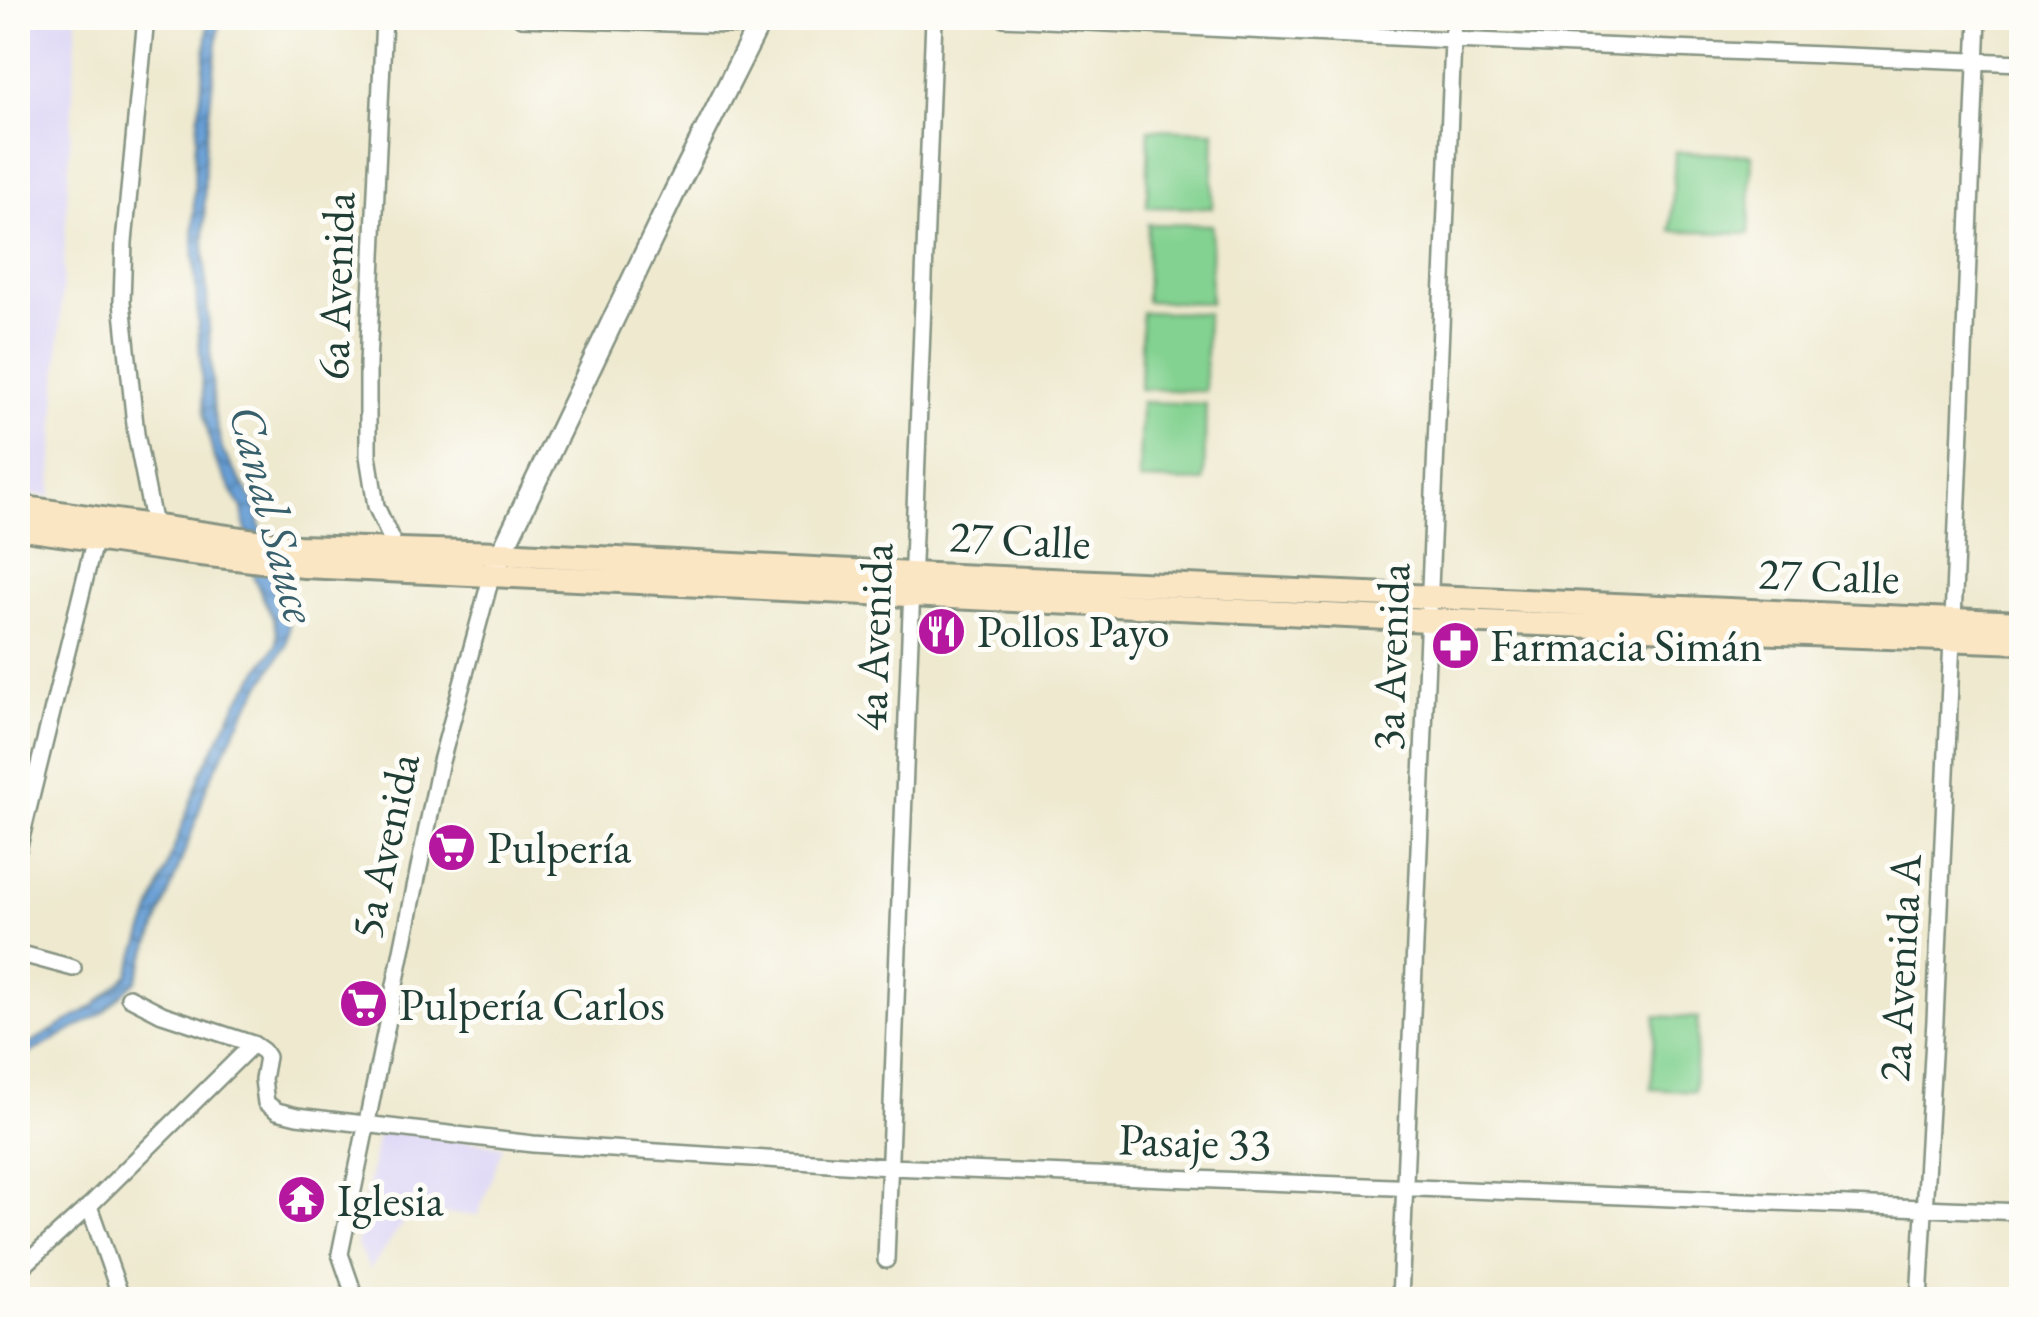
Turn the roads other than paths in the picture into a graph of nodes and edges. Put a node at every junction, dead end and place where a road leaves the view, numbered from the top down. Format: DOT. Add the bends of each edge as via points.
graph roads {
  1 [pos="146,18"];
  2 [pos="384,18"];
  3 [pos="521,18"];
  4 [pos="934,18"];
  5 [pos="1003,18"];
  6 [pos="1454,18"];
  7 [pos="1978,18"];
  8 [pos="760,22"];
  9 [pos="1209,23"];
  10 [pos="1453,40"];
  11 [pos="1976,62"];
  12 [pos="2022,63"];
  13 [pos="18,507"];
  14 [pos="154,526"];
  15 [pos="18,528"];
  16 [pos="95,538"];
  17 [pos="217,545"];
  18 [pos="397,552"];
  19 [pos="301,556"];
  20 [pos="496,564"];
  21 [pos="912,585"];
  22 [pos="1430,609"];
  23 [pos="2022,623"];
  24 [pos="1952,630"];
  25 [pos="2022,642"];
  26 [pos="18,850"];
  27 [pos="18,953"];
  28 [pos="73,968"];
  29 [pos="128,998"];
  30 [pos="253,1044"];
  31 [pos="366,1124"];
  32 [pos="890,1167"];
  33 [pos="1406,1186"];
  34 [pos="89,1206"];
  35 [pos="1925,1207"];
  36 [pos="2022,1212"];
  37 [pos="886,1260"];
  38 [pos="18,1270"];
  39 [pos="122,1300"];
  40 [pos="356,1300"];
  41 [pos="1400,1300"];
  42 [pos="1919,1300"];
  1 -- 14 [label="street" via="122,302"];
  2 -- 18 [label="street, 6a Avenida" via="368,456 376,506"];
  3 -- 8 [label="street"];
  4 -- 21 [label="street, 4a Avenida"];
  5 -- 9 [label="street"];
  6 -- 10 [label="street, 3a Avenida"];
  7 -- 11 [label="street, 2a Avenida A"];
  8 -- 20 [label="street, 5a Avenida"];
  9 -- 10 [label="street"];
  10 -- 11 [label="street"];
  10 -- 22 [label="street, 3a Avenida"];
  11 -- 12 [label="street"];
  11 -- 24 [label="street, 2a Avenida A"];
  13 -- 14 [label="main road, 27 Calle"];
  14 -- 17 [label="main road, 27 Calle"];
  15 -- 16 [label="main road, 27 Calle"];
  16 -- 17 [label="main road, 27 Calle"];
  16 -- 26 [label="street"];
  17 -- 19 [label="main road, 27 Calle"];
  18 -- 19 [label="main road, 27 Calle"];
  18 -- 20 [label="main road, 27 Calle"];
  19 -- 20 [label="main road, 27 Calle"];
  20 -- 21 [label="main road, 27 Calle"];
  20 -- 31 [label="street, 5a Avenida" via="440,765"];
  21 -- 22 [label="main road, 27 Calle"];
  21 -- 32 [label="street, 4a Avenida"];
  22 -- 24 [label="main road, 27 Calle"];
  22 -- 33 [label="street, 3a Avenida"];
  23 -- 24 [label="main road, 27 Calle"];
  24 -- 25 [label="main road, 27 Calle"];
  24 -- 35 [label="street, 2a Avenida A"];
  27 -- 28 [label="street"];
  29 -- 30 [label="street"];
  30 -- 31 [label="street, Pasaje 33" via="267,1057 266,1103 277,1111"];
  30 -- 34 [label="street"];
  31 -- 32 [label="street, Pasaje 33" via="533,1144"];
  31 -- 40 [label="street, 5a Avenida" via="340,1254"];
  32 -- 33 [label="street, Pasaje 33"];
  32 -- 37 [label="street, 4a Avenida"];
  33 -- 35 [label="street, Pasaje 33"];
  33 -- 41 [label="street, 3a Avenida"];
  34 -- 38 [label="street"];
  34 -- 39 [label="street"];
  35 -- 36 [label="street, Pasaje 33"];
  35 -- 42 [label="street, 2a Avenida A"];
}
